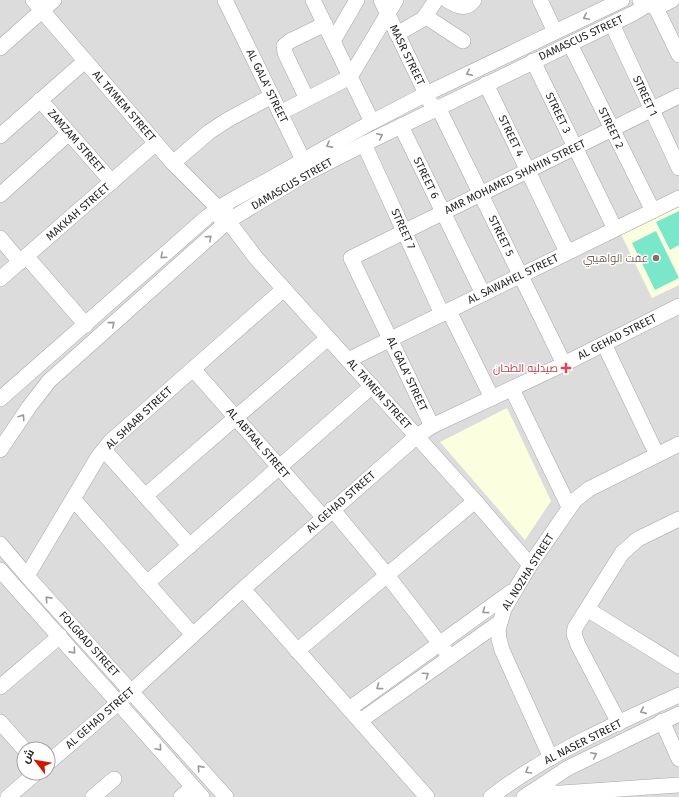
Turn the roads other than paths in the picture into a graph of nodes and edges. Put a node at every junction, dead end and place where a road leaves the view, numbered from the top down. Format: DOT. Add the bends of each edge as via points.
graph roads {
  1 [pos="54,0"];
  2 [pos="226,0"];
  3 [pos="313,0"];
  4 [pos="358,0"];
  5 [pos="381,0"];
  6 [pos="396,0"];
  7 [pos="436,0"];
  8 [pos="448,0"];
  9 [pos="474,0"];
  10 [pos="540,0"];
  11 [pos="622,0"];
  12 [pos="672,0"];
  13 [pos="647,3"];
  14 [pos="37,5"];
  15 [pos="388,14"];
  16 [pos="425,16"];
  17 [pos="324,24"];
  18 [pos="612,24"];
  19 [pos="555,32"];
  20 [pos="397,34"];
  21 [pos="333,41"];
  22 [pos="464,41"];
  23 [pos="570,44"];
  24 [pos="0,48"];
  25 [pos="679,55"];
  26 [pos="85,61"];
  27 [pos="533,61"];
  28 [pos="350,77"];
  29 [pos="486,84"];
  30 [pos="426,94"];
  31 [pos="272,96"];
  32 [pos="679,96"];
  33 [pos="307,99"];
  34 [pos="40,100"];
  35 [pos="436,108"];
  36 [pos="651,110"];
  37 [pos="280,113"];
  38 [pos="372,122"];
  39 [pos="401,126"];
  40 [pos="612,129"];
  41 [pos="2,130"];
  42 [pos="69,133"];
  43 [pos="156,143"];
  44 [pos="364,144"];
  45 [pos="575,147"];
  46 [pos="173,163"];
  47 [pos="306,166"];
  48 [pos="679,168"];
  49 [pos="528,171"];
  50 [pos="112,182"];
  51 [pos="480,194"];
  52 [pos="0,195"];
  53 [pos="679,198"];
  54 [pos="218,208"];
  55 [pos="653,211"];
  56 [pos="443,212"];
  57 [pos="228,221"];
  58 [pos="615,229"];
  59 [pos="404,232"];
  60 [pos="0,238"];
  61 [pos="567,252"];
  62 [pos="351,258"];
  63 [pos="24,259"];
  64 [pos="143,275"];
  65 [pos="521,276"];
  66 [pos="0,279"];
  67 [pos="154,287"];
  68 [pos="284,289"];
  69 [pos="483,294"];
  70 [pos="679,306"];
  71 [pos="445,312"];
  72 [pos="86,324"];
  73 [pos="328,338"];
  74 [pos="391,339"];
  75 [pos="604,344"];
  76 [pos="348,360"];
  77 [pos="564,364"];
  78 [pos="193,369"];
  79 [pos="372,386"];
  80 [pos="512,389"];
  81 [pos="492,398"];
  82 [pos="0,399"];
  83 [pos="236,418"];
  84 [pos="432,426"];
  85 [pos="416,436"];
  86 [pos="679,444"];
  87 [pos="0,450"];
  88 [pos="104,450"];
  89 [pos="657,454"];
  90 [pos="279,467"];
  91 [pos="145,496"];
  92 [pos="74,500"];
  93 [pos="475,501"];
  94 [pos="569,507"];
  95 [pos="328,513"];
  96 [pos="679,519"];
  97 [pos="0,544"];
  98 [pos="190,546"];
  99 [pos="530,565"];
  100 [pos="0,570"];
  101 [pos="387,575"];
  102 [pos="27,576"];
  103 [pos="147,583"];
  104 [pos="243,588"];
  105 [pos="516,588"];
  106 [pos="587,609"];
  107 [pos="500,622"];
  108 [pos="192,635"];
  109 [pos="60,636"];
  110 [pos="440,643"];
  111 [pos="297,651"];
  112 [pos="450,657"];
  113 [pos="679,666"];
  114 [pos="0,688"];
  115 [pos="132,691"];
  116 [pos="679,695"];
  117 [pos="119,702"];
  118 [pos="349,709"];
  119 [pos="679,714"];
  120 [pos="662,721"];
  121 [pos="0,722"];
  122 [pos="360,722"];
  123 [pos="619,723"];
  124 [pos="16,741"];
  125 [pos="56,756"];
  126 [pos="551,758"];
  127 [pos="679,759"];
  128 [pos="568,768"];
  129 [pos="114,779"];
  130 [pos="27,781"];
  131 [pos="671,789"];
  132 [pos="198,792"];
  133 [pos="617,793"];
  134 [pos="527,795"];
  135 [pos="561,795"];
  136 [pos="8,797"];
  137 [pos="93,797"];
  138 [pos="181,797"];
  139 [pos="226,797"];
  140 [pos="426,797"];
  141 [pos="491,797"];
  1 -- 14 [label="street"];
  2 -- 31 [label="street, AL GALA' STREET"];
  3 -- 17 [label="street"];
  4 -- 21 [label="street"];
  5 -- 15 [label="street, MASR STREET"];
  6 -- 15 [label="street"];
  7 -- 16 [label="street"];
  8 -- 9 [label="street" via="456,6 464,7 472,4"];
  10 -- 19 [label="street"];
  11 -- 19 [label="street, DAMASCUS STREET, one-way"];
  12 -- 13 [label="street, DAMASCUS STREET"];
  13 -- 18 [label="street, DAMASCUS STREET" via="638,11"];
  13 -- 25 [label="street"];
  14 -- 24 [label="street"];
  14 -- 26 [label="street, AL TA'MEM STREET"];
  15 -- 20 [label="street, MASR STREET"];
  15 -- 28 [label="street"];
  16 -- 20 [label="street"];
  16 -- 22 [label="street"];
  17 -- 21 [label="street"];
  17 -- 33 [label="street" via="284,46"];
  18 -- 23 [label="street, DAMASCUS STREET"];
  18 -- 36 [label="street, STREET 1"];
  19 -- 30 [label="street, DAMASCUS STREET, one-way"];
  20 -- 30 [label="street, MASR STREET"];
  21 -- 28 [label="street"];
  23 -- 27 [label="street, DAMASCUS STREET"];
  23 -- 40 [label="street, STREET 2"];
  26 -- 34 [label="street"];
  26 -- 43 [label="street, AL TA'MEM STREET"];
  27 -- 29 [label="street, DAMASCUS STREET"];
  27 -- 45 [label="street, STREET 3"];
  28 -- 33 [label="street"];
  28 -- 38 [label="street"];
  29 -- 35 [label="street, DAMASCUS STREET"];
  29 -- 49 [label="street, STREET 4"];
  30 -- 35 [label="street, MASR STREET"];
  30 -- 38 [label="street, DAMASCUS STREET"];
  31 -- 37 [label="street, AL GALA' STREET"];
  31 -- 46 [label="street" via="209,132"];
  32 -- 36 [label="street, AMR MOHAMED SHAHIN STREET"];
  33 -- 37 [label="street"];
  34 -- 41 [label="street"];
  34 -- 42 [label="street, ZAMZAM STREET"];
  35 -- 39 [label="street, DAMASCUS STREET"];
  35 -- 51 [label="street, STREET 5"];
  36 -- 40 [label="street, AMR MOHAMED SHAHIN STREET"];
  36 -- 48 [label="street, STREET 1"];
  37 -- 47 [label="street, AL GALA' STREET"];
  38 -- 47 [label="street, DAMASCUS STREET, one-way"];
  44 -- 39 [label="street, DAMASCUS STREET, one-way"];
  39 -- 56 [label="street, STREET 6"];
  40 -- 45 [label="street, AMR MOHAMED SHAHIN STREET"];
  40 -- 55 [label="street, STREET 2"];
  42 -- 50 [label="street, ZAMZAM STREET"];
  42 -- 52 [label="street"];
  43 -- 46 [label="street, AL TA'MEM STREET"];
  43 -- 50 [label="street, MAKKAH STREET"];
  44 -- 47 [label="street, DAMASCUS STREET"];
  44 -- 59 [label="street, STREET 7"];
  45 -- 49 [label="street, AMR MOHAMED SHAHIN STREET"];
  45 -- 58 [label="street, STREET 3"];
  46 -- 54 [label="street, AL TA'MEM STREET"];
  47 -- 54 [label="street, DAMASCUS STREET"];
  47 -- 57 [label="street, DAMASCUS STREET"];
  49 -- 51 [label="street, AMR MOHAMED SHAHIN STREET"];
  49 -- 61 [label="street, STREET 4"];
  50 -- 63 [label="street, MAKKAH STREET"];
  51 -- 56 [label="street, AMR MOHAMED SHAHIN STREET"];
  51 -- 65 [label="street, STREET 5"];
  53 -- 55 [label="street, AL SAWAHEL STREET"];
  54 -- 57 [label="street, AL TA'MEM STREET" via="227,212"];
  54 -- 64 [label="street, DAMASCUS STREET, one-way"];
  55 -- 58 [label="street, AL SAWAHEL STREET"];
  56 -- 59 [label="street, AMR MOHAMED SHAHIN STREET"];
  56 -- 69 [label="street, STREET 6"];
  67 -- 57 [label="street, DAMASCUS STREET, one-way"];
  57 -- 68 [label="street, AL TA'MEM STREET"];
  58 -- 61 [label="street, AL SAWAHEL STREET"];
  59 -- 62 [label="street, AMR MOHAMED SHAHIN STREET"];
  59 -- 71 [label="street, STREET 7"];
  60 -- 63 [label="street"];
  61 -- 65 [label="street, AL SAWAHEL STREET"];
  62 -- 74 [label="street, AL GALA' STREET"];
  63 -- 66 [label="street, MAKKAH STREET"];
  63 -- 72 [label="street"];
  64 -- 67 [label="street"];
  64 -- 72 [label="street, DAMASCUS STREET"];
  65 -- 69 [label="street, AL SAWAHEL STREET"];
  65 -- 77 [label="street, STREET 5"];
  87 -- 67 [label="street, DAMASCUS STREET, one-way" via="48,381"];
  68 -- 73 [label="street, AL TA'MEM STREET"];
  68 -- 78 [label="street, AL SHAAB STREET"];
  69 -- 71 [label="street, AL SAWAHEL STREET"];
  70 -- 75 [label="street, AL GEHAD STREET"];
  71 -- 74 [label="street, AL SAWAHEL STREET"];
  71 -- 81 [label="street, STREET 7"];
  72 -- 82 [label="street, DAMASCUS STREET"];
  73 -- 76 [label="street, AL TA'MEM STREET"];
  73 -- 83 [label="street"];
  74 -- 76 [label="street, AL SAWAHEL STREET"];
  74 -- 84 [label="street, AL GALA' STREET"];
  75 -- 77 [label="street, AL GEHAD STREET"];
  75 -- 89 [label="street"];
  76 -- 79 [label="street, AL TA'MEM STREET"];
  77 -- 80 [label="street, AL GEHAD STREET"];
  78 -- 83 [label="street, AL ABTAAL STREET"];
  78 -- 88 [label="street, AL SHAAB STREET"];
  79 -- 85 [label="street, AL TA'MEM STREET"];
  79 -- 90 [label="street"];
  80 -- 81 [label="street, AL GEHAD STREET"];
  80 -- 94 [label="street"];
  81 -- 84 [label="street, AL GEHAD STREET"];
  83 -- 90 [label="street, AL ABTAAL STREET"];
  83 -- 91 [label="street"];
  84 -- 85 [label="street, AL GEHAD STREET"];
  85 -- 93 [label="street, AL TA'MEM STREET"];
  85 -- 95 [label="street, AL GEHAD STREET"];
  86 -- 89 [label="street, AL NOZHA STREET"];
  88 -- 91 [label="street"];
  88 -- 92 [label="street, AL SHAAB STREET"];
  89 -- 94 [label="street, AL NOZHA STREET" via="589,489"];
  90 -- 95 [label="street, AL ABTAAL STREET"];
  90 -- 98 [label="street"];
  91 -- 98 [label="street"];
  92 -- 102 [label="street, AL SHAAB STREET"];
  92 -- 103 [label="street"];
  93 -- 99 [label="street, AL TA'MEM STREET"];
  93 -- 101 [label="street"];
  94 -- 99 [label="street, AL NOZHA STREET"];
  95 -- 101 [label="street, AL ABTAAL STREET"];
  95 -- 104 [label="street, AL GEHAD STREET"];
  96 -- 106 [label="street" via="638,539 626,549"];
  97 -- 102 [label="street, FOLGRAD STREET"];
  98 -- 103 [label="street"];
  99 -- 105 [label="street, AL NOZHA STREET"];
  100 -- 109 [label="street, FOLGRAD STREET"];
  101 -- 110 [label="street, AL ABTAAL STREET"];
  101 -- 111 [label="street"];
  115 -- 102 [label="street, FOLGRAD STREET, one-way"];
  103 -- 108 [label="street"];
  104 -- 108 [label="street, AL GEHAD STREET"];
  104 -- 111 [label="street"];
  105 -- 107 [label="street, AL NOZHA STREET"];
  105 -- 110 [label="street, one-way"];
  106 -- 113 [label="street"];
  106 -- 123 [label="street" via="575,628 576,640"];
  107 -- 112 [label="street"];
  107 -- 126 [label="street, AL NOZHA STREET" via="498,635 502,650"];
  108 -- 115 [label="street, AL GEHAD STREET"];
  109 -- 114 [label="street"];
  109 -- 117 [label="street, FOLGRAD STREET, one-way"];
  110 -- 112 [label="street, AL ABTAAL STREET"];
  110 -- 118 [label="street, one-way"];
  111 -- 118 [label="street"];
  122 -- 112 [label="street, one-way"];
  115 -- 117 [label="street, AL GEHAD STREET"];
  139 -- 115 [label="street, FOLGRAD STREET, one-way"];
  116 -- 123 [label="street, AL NASER STREET, one-way"];
  117 -- 125 [label="street, AL GEHAD STREET"];
  117 -- 132 [label="street, FOLGRAD STREET, one-way"];
  118 -- 122 [label="street"];
  119 -- 120 [label="street, AL NASER STREET"];
  120 -- 127 [label="street"];
  128 -- 120 [label="street, AL NASER STREET, one-way"];
  121 -- 124 [label="street"];
  122 -- 140 [label="street"];
  123 -- 126 [label="street, AL NASER STREET"];
  126 -- 141 [label="street, AL NASER STREET, one-way" via="525,772"];
  128 -- 134 [label="street, AL NASER STREET"];
  128 -- 135 [label="street"];
  129 -- 137 [label="street"];
  130 -- 136 [label="street"];
  131 -- 133 [label="street"];
  132 -- 138 [label="street"];
  133 -- 135 [label="street"];
  134 -- 135 [label="street"];
}
